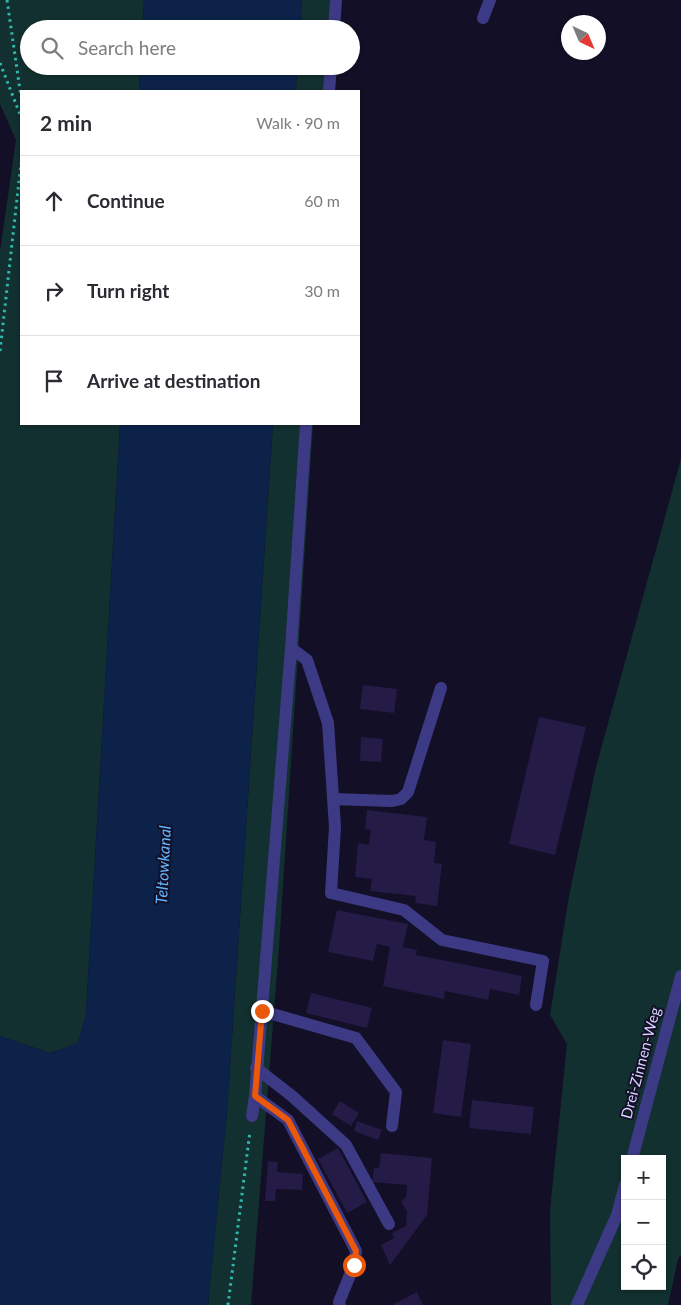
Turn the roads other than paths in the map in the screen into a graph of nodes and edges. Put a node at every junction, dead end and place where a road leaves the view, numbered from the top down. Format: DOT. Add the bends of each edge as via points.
graph roads {
  1 [pos="336,0"];
  2 [pos="490,0"];
  3 [pos="483,18"];
  4 [pos="335,20"];
  5 [pos="330,75"];
  6 [pos="329,90"];
  7 [pos="306,425"];
  8 [pos="291,648"];
  9 [pos="441,688"];
  10 [pos="333,799"];
  11 [pos="681,976"];
  12 [pos="536,1005"];
  13 [pos="262,1011"];
  14 [pos="256,1068"];
  15 [pos="255,1096"];
  16 [pos="252,1116"];
  17 [pos="392,1126"];
  18 [pos="633,1155"];
  19 [pos="621,1200"];
  20 [pos="389,1224"];
  21 [pos="340,1305"];
  22 [pos="576,1305"];
  1 -- 4 [label="lane"];
  2 -- 3 [label="lane"];
  5 -- 6 [label="lane"];
  7 -- 8 [label="lane"];
  8 -- 10 [label="lane" via="308,660 328,723"];
  8 -- 13 [label="lane"];
  9 -- 10 [label="lane" via="408,792 401,799 392,801"];
  10 -- 12 [label="lane" via="335,827 331,893 404,910 442,940 543,961"];
  11 -- 18 [label="lane, Drei-Zinnen-Weg"];
  13 -- 14 [label="lane"];
  13 -- 17 [label="lane" via="356,1038 396,1092"];
  14 -- 15 [label="lane"];
  14 -- 20 [label="lane" via="346,1145"];
  15 -- 16 [label="lane"];
  15 -- 21 [label="lane" via="288,1120 356,1251"];
  19 -- 22 [label="lane"];
}
